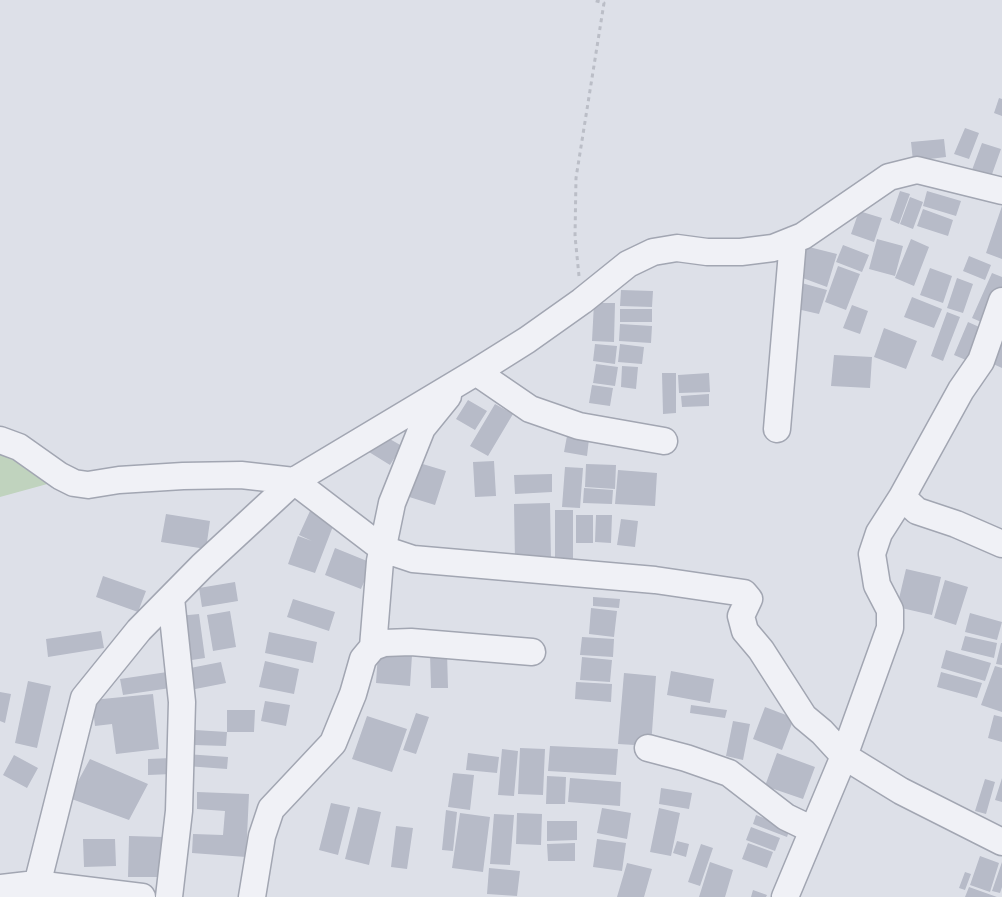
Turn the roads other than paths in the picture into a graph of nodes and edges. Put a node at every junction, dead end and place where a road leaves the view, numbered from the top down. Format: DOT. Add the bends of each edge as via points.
graph roads {
  1 [pos="1002,191"];
  2 [pos="793,240"];
  3 [pos="1002,302"];
  4 [pos="468,377"];
  5 [pos="777,429"];
  6 [pos="0,440"];
  7 [pos="664,441"];
  8 [pos="294,481"];
  9 [pos="902,498"];
  10 [pos="1002,544"];
  11 [pos="383,549"];
  12 [pos="171,598"];
  13 [pos="373,647"];
  14 [pos="532,652"];
  15 [pos="648,748"];
  16 [pos="844,756"];
  17 [pos="813,830"];
  18 [pos="1002,842"];
  19 [pos="0,888"];
  20 [pos="35,891"];
  21 [pos="142,897"];
  22 [pos="169,897"];
  23 [pos="252,897"];
  24 [pos="785,897"];
  1 -- 2 [label="street" via="917,170 889,177"];
  2 -- 4 [label="street" via="773,248 740,252 677,248 653,252 628,264 527,340"];
  2 -- 5 [label="street"];
  3 -- 9 [label="street" via="981,361 961,390"];
  4 -- 7 [label="street" via="530,409 579,426"];
  4 -- 8 [label="street"];
  4 -- 11 [label="street" via="422,428 392,503"];
  6 -- 8 [label="street" via="20,447 60,476 88,485 119,480 222,475"];
  8 -- 11 [label="street"];
  8 -- 12 [label="street"];
  9 -- 10 [label="street" via="917,511"];
  9 -- 16 [label="street" via="879,533 872,554 877,585 890,610 890,628"];
  11 -- 13 [label="street"];
  11 -- 16 [label="street" via="413,559 655,580 744,594 749,599 741,616 745,631 804,716"];
  12 -- 20 [label="street" via="139,630 84,698"];
  12 -- 22 [label="street" via="182,702 179,810"];
  13 -- 14 [label="street" via="384,643 411,642"];
  13 -- 23 [label="street" via="363,659 333,743 271,809 262,836"];
  15 -- 17 [label="street" via="729,773 786,817"];
  16 -- 17 [label="street"];
  16 -- 18 [label="street" via="901,791"];
  17 -- 24 [label="street"];
  19 -- 20 [label="street"];
  20 -- 21 [label="street"];
}
